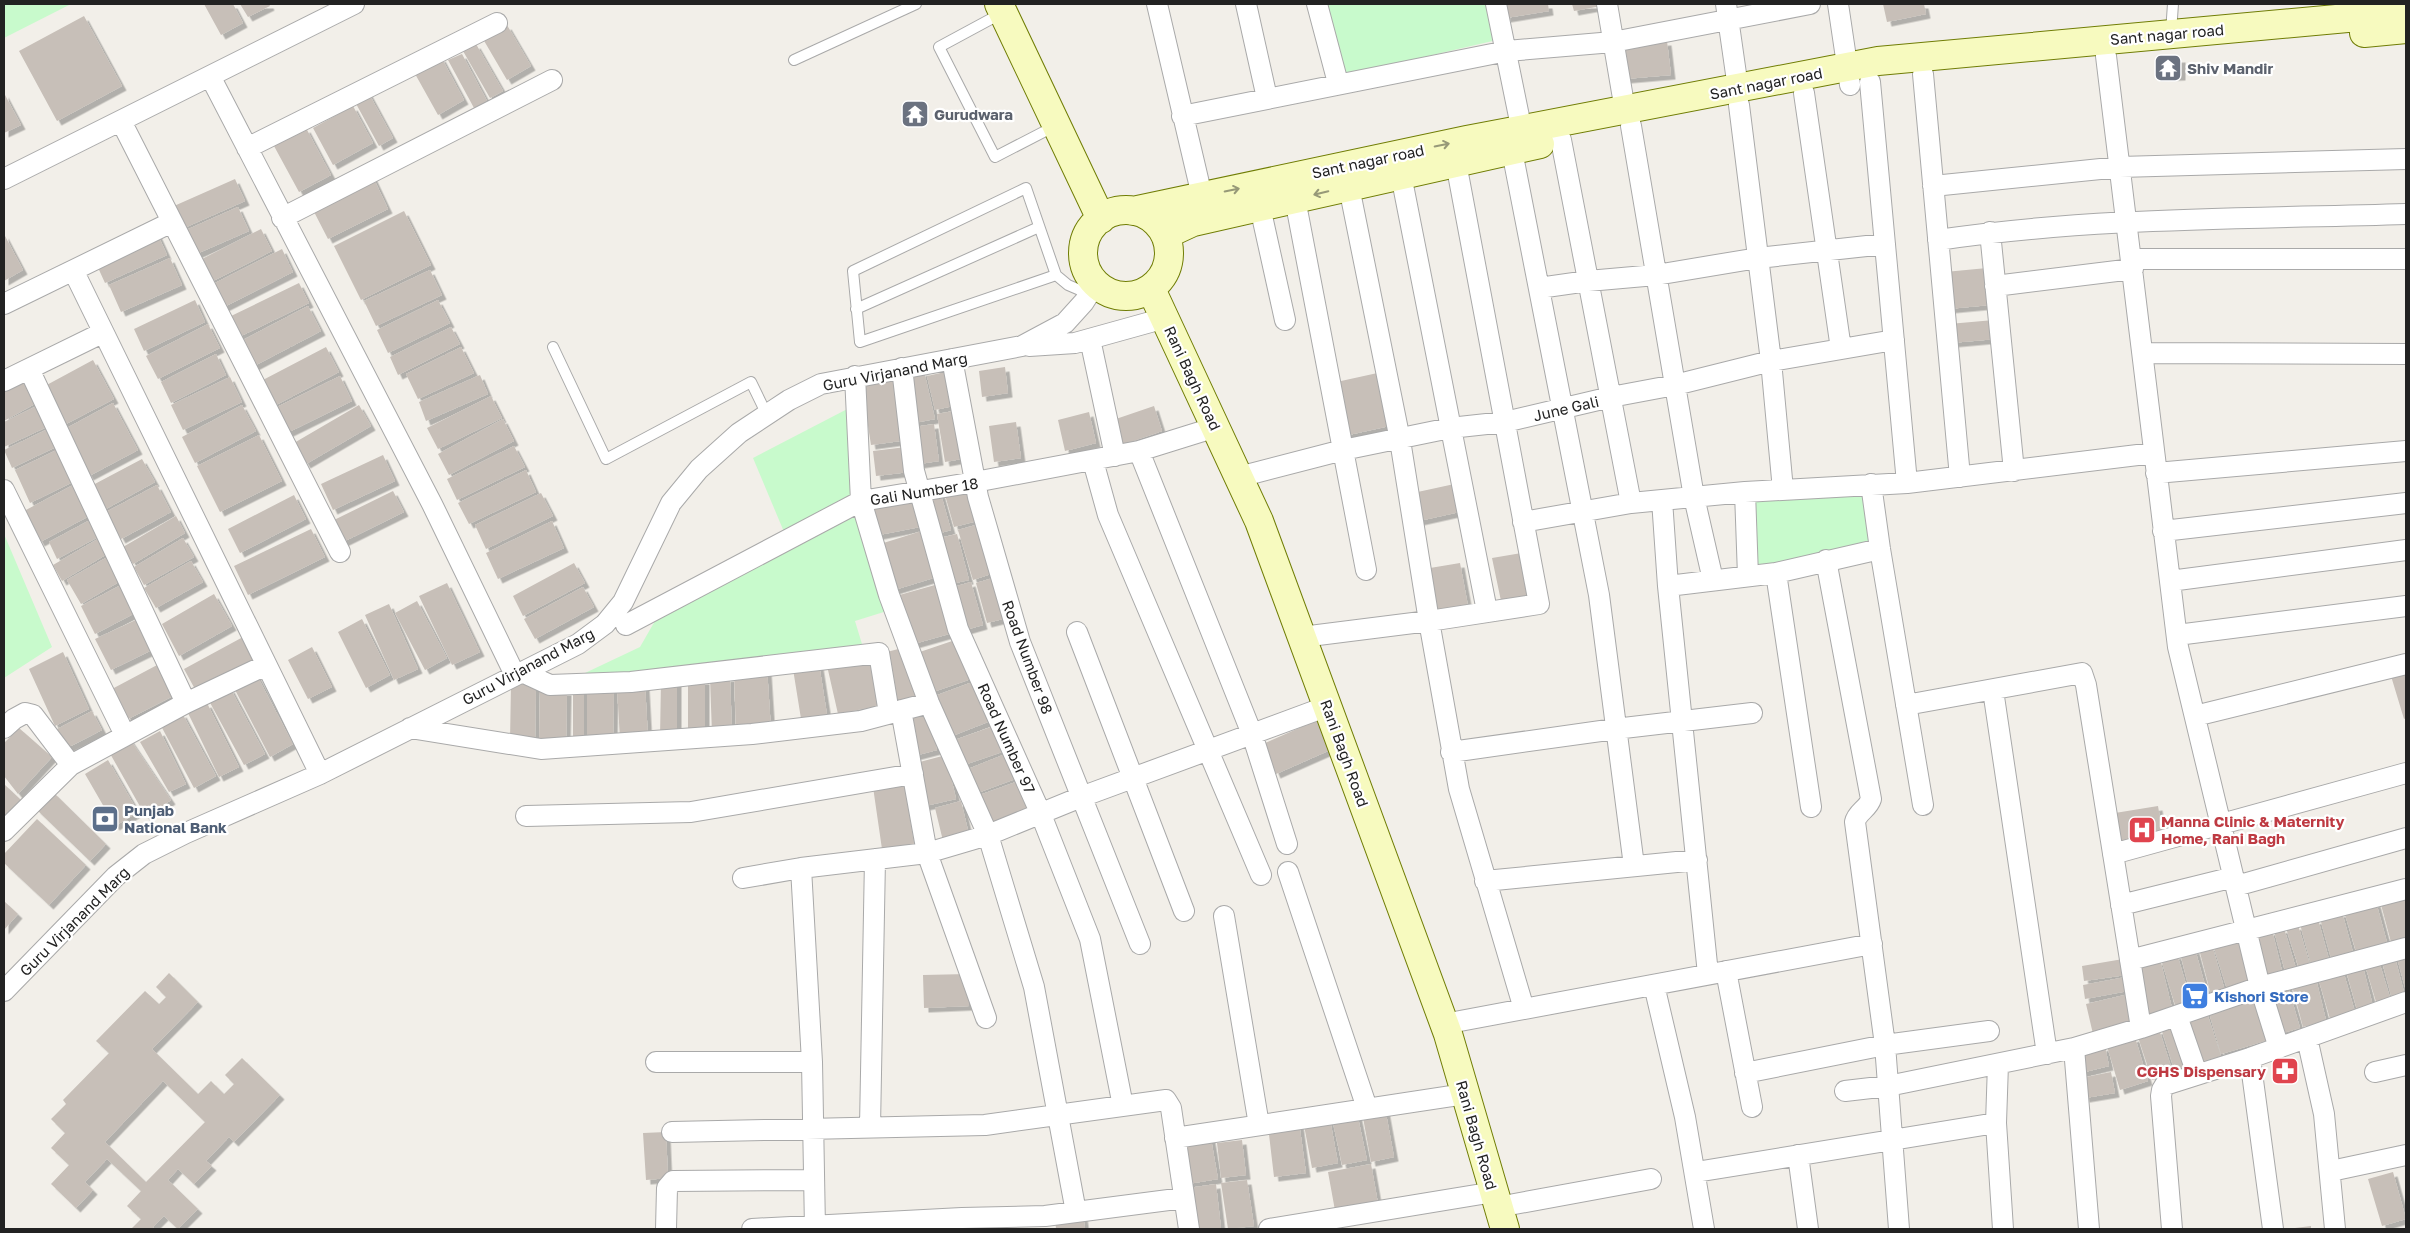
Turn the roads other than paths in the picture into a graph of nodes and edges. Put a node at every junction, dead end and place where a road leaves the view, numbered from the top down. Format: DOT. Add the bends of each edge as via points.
graph roads {
  1 [pos="354,4"];
  2 [pos="916,4"];
  3 [pos="1157,4"];
  4 [pos="1246,4"];
  5 [pos="1317,4"];
  6 [pos="1496,4"];
  7 [pos="1607,4"];
  8 [pos="1810,4"];
  9 [pos="1838,4"];
  10 [pos="2173,4"];
  11 [pos="1001,8"];
  12 [pos="2406,9"];
  13 [pos="1727,12"];
  14 [pos="497,23"];
  15 [pos="2406,29"];
  16 [pos="2171,33"];
  17 [pos="1613,42"];
  18 [pos="1507,51"];
  19 [pos="2106,56"];
  20 [pos="794,60"];
  21 [pos="1923,74"];
  22 [pos="210,76"];
  23 [pos="1856,78"];
  24 [pos="552,80"];
  25 [pos="1338,83"];
  26 [pos="1804,94"];
  27 [pos="1738,96"];
  28 [pos="1267,98"];
  29 [pos="1182,116"];
  30 [pos="1628,118"];
  31 [pos="121,121"];
  32 [pos="1056,125"];
  33 [pos="1561,140"];
  34 [pos="1520,142"];
  35 [pos="247,148"];
  36 [pos="2406,159"];
  37 [pos="1456,163"];
  38 [pos="2120,167"];
  39 [pos="1401,175"];
  40 [pos="4,179"];
  41 [pos="1933,186"];
  42 [pos="1349,187"];
  43 [pos="1202,196"];
  44 [pos="1295,199"];
  45 [pos="1260,207"];
  46 [pos="1133,211"];
  47 [pos="2406,214"];
  48 [pos="282,218"];
  49 [pos="1101,219"];
  50 [pos="172,222"];
  51 [pos="2126,222"];
  52 [pos="1039,227"];
  53 [pos="1990,232"];
  54 [pos="1165,235"];
  55 [pos="1938,240"];
  56 [pos="1885,244"];
  57 [pos="1827,250"];
  58 [pos="1758,258"];
  59 [pos="2406,259"];
  60 [pos="2132,264"];
  61 [pos="74,272"];
  62 [pos="1656,275"];
  63 [pos="1056,276"];
  64 [pos="1588,280"];
  65 [pos="1995,286"];
  66 [pos="1539,288"];
  67 [pos="1093,289"];
  68 [pos="1151,289"];
  69 [pos="4,304"];
  70 [pos="856,309"];
  71 [pos="1165,318"];
  72 [pos="1285,320"];
  73 [pos="102,333"];
  74 [pos="1090,339"];
  75 [pos="1894,340"];
  76 [pos="1022,346"];
  77 [pos="553,347"];
  78 [pos="1841,349"];
  79 [pos="2143,353"];
  80 [pos="2406,354"];
  81 [pos="952,359"];
  82 [pos="1771,361"];
  83 [pos="902,368"];
  84 [pos="29,369"];
  85 [pos="855,376"];
  86 [pos="4,381"];
  87 [pos="1675,385"];
  88 [pos="1611,397"];
  89 [pos="1562,410"];
  90 [pos="767,415"];
  91 [pos="1505,422"];
  92 [pos="1216,427"];
  93 [pos="1450,428"];
  94 [pos="1400,440"];
  95 [pos="1343,450"];
  96 [pos="1139,451"];
  97 [pos="2406,451"];
  98 [pos="2154,453"];
  99 [pos="1115,456"];
  100 [pos="1093,461"];
  101 [pos="2014,470"];
  102 [pos="2156,473"];
  103 [pos="1239,477"];
  104 [pos="1960,477"];
  105 [pos="975,482"];
  106 [pos="1907,482"];
  107 [pos="1871,484"];
  108 [pos="4,490"];
  109 [pos="1783,490"];
  110 [pos="920,492"];
  111 [pos="1745,492"];
  112 [pos="1694,497"];
  113 [pos="1662,500"];
  114 [pos="861,501"];
  115 [pos="1631,503"];
  116 [pos="2406,503"];
  117 [pos="1582,512"];
  118 [pos="1523,522"];
  119 [pos="2163,531"];
  120 [pos="1880,549"];
  121 [pos="2406,550"];
  122 [pos="340,552"];
  123 [pos="1826,560"];
  124 [pos="1366,570"];
  125 [pos="1776,573"];
  126 [pos="1748,576"];
  127 [pos="1713,580"];
  128 [pos="2170,581"];
  129 [pos="1668,586"];
  130 [pos="2406,606"];
  131 [pos="1487,611"];
  132 [pos="1428,621"];
  133 [pos="626,625"];
  134 [pos="1077,632"];
  135 [pos="2177,634"];
  136 [pos="1302,637"];
  137 [pos="2406,664"];
  138 [pos="266,665"];
  139 [pos="519,673"];
  140 [pos="1994,690"];
  141 [pos="186,702"];
  142 [pos="929,703"];
  143 [pos="1906,705"];
  144 [pos="1328,706"];
  145 [pos="895,712"];
  146 [pos="1752,713"];
  147 [pos="2195,716"];
  148 [pos="1682,720"];
  149 [pos="4,728"];
  150 [pos="410,728"];
  151 [pos="1615,729"];
  152 [pos="1252,734"];
  153 [pos="125,735"];
  154 [pos="1210,751"];
  155 [pos="1452,752"];
  156 [pos="71,765"];
  157 [pos="2406,773"];
  158 [pos="320,774"];
  159 [pos="913,774"];
  160 [pos="1133,778"];
  161 [pos="1081,796"];
  162 [pos="1922,805"];
  163 [pos="1811,807"];
  164 [pos="1040,812"];
  165 [pos="526,816"];
  166 [pos="2221,825"];
  167 [pos="4,831"];
  168 [pos="988,835"];
  169 [pos="2406,838"];
  170 [pos="1287,844"];
  171 [pos="927,853"];
  172 [pos="2113,854"];
  173 [pos="875,859"];
  174 [pos="1697,860"];
  175 [pos="1634,866"];
  176 [pos="801,868"];
  177 [pos="1288,872"];
  178 [pos="1261,875"];
  179 [pos="743,878"];
  180 [pos="1485,881"];
  181 [pos="2235,881"];
  182 [pos="2406,889"];
  183 [pos="2121,905"];
  184 [pos="1184,911"];
  185 [pos="1224,916"];
  186 [pos="2247,931"];
  187 [pos="1140,944"];
  188 [pos="1872,944"];
  189 [pos="2406,948"];
  190 [pos="2130,960"];
  191 [pos="1717,973"];
  192 [pos="1654,985"];
  193 [pos="2260,987"];
  194 [pos="4,990"];
  195 [pos="2406,1002"];
  196 [pos="1524,1009"];
  197 [pos="2177,1016"];
  198 [pos="986,1018"];
  199 [pos="1444,1024"];
  200 [pos="2141,1028"];
  201 [pos="1990,1031"];
  202 [pos="2307,1038"];
  203 [pos="1886,1046"];
  204 [pos="2074,1048"];
  205 [pos="2279,1048"];
  206 [pos="2046,1054"];
  207 [pos="2250,1058"];
  208 [pos="656,1062"];
  209 [pos="812,1062"];
  210 [pos="1998,1064"];
  211 [pos="2406,1064"];
  212 [pos="2375,1072"];
  213 [pos="1745,1073"];
  214 [pos="2197,1074"];
  215 [pos="1888,1086"];
  216 [pos="1845,1091"];
  217 [pos="1465,1094"];
  218 [pos="1123,1106"];
  219 [pos="1752,1107"];
  220 [pos="1367,1108"];
  221 [pos="1058,1115"];
  222 [pos="1996,1123"];
  223 [pos="1259,1124"];
  224 [pos="870,1127"];
  225 [pos="813,1129"];
  226 [pos="672,1132"];
  227 [pos="1175,1138"];
  228 [pos="1892,1141"];
  229 [pos="1798,1155"];
  230 [pos="2406,1156"];
  231 [pos="2330,1171"];
  232 [pos="1696,1172"];
  233 [pos="1651,1179"];
  234 [pos="814,1180"];
  235 [pos="1184,1198"];
  236 [pos="1499,1209"];
  237 [pos="1086,1217"];
  238 [pos="815,1228"];
  239 [pos="666,1229"];
  240 [pos="752,1229"];
  241 [pos="1189,1229"];
  242 [pos="1269,1229"];
  243 [pos="1704,1229"];
  244 [pos="1808,1229"];
  245 [pos="1899,1229"];
  246 [pos="2003,1229"];
  247 [pos="2089,1229"];
  248 [pos="2172,1229"];
  249 [pos="2273,1229"];
  250 [pos="2335,1229"];
  1 -- 22 [label="street"];
  2 -- 20 [label="lane"];
  3 -- 29 [label="street"];
  4 -- 28 [label="street"];
  5 -- 25 [label="street"];
  6 -- 18 [label="street"];
  7 -- 17 [label="street"];
  8 -- 13 [label="street"];
  9 -- 23 [label="street"];
  10 -- 16 [label="lane"];
  11 -- 32 [label="street"];
  11 -- 32 [label="lane" via="939,47 994,157"];
  12 -- 16 [label="street, Sant nagar road"];
  13 -- 17 [label="street"];
  13 -- 27 [label="street"];
  14 -- 35 [label="street"];
  15 -- 19 [label="street, Sant nagar road"];
  16 -- 23 [label="street, Sant nagar road" via="1878,62"];
  17 -- 18 [label="street"];
  17 -- 30 [label="street"];
  18 -- 25 [label="street"];
  18 -- 34 [label="street"];
  19 -- 21 [label="street, Sant nagar road"];
  19 -- 38 [label="street"];
  21 -- 23 [label="street, Sant nagar road"];
  21 -- 41 [label="street"];
  22 -- 31 [label="street"];
  22 -- 35 [label="street"];
  23 -- 26 [label="street, Sant nagar road"];
  23 -- 27 [label="street, Sant nagar road"];
  23 -- 56 [label="street"];
  24 -- 48 [label="street"];
  25 -- 28 [label="street"];
  26 -- 27 [label="street, Sant nagar road"];
  26 -- 57 [label="street"];
  27 -- 30 [label="street, Sant nagar road"];
  27 -- 58 [label="street"];
  28 -- 29 [label="street"];
  29 -- 43 [label="street"];
  30 -- 33 [label="street, Sant nagar road"];
  30 -- 34 [label="street, Sant nagar road"];
  30 -- 62 [label="street"];
  31 -- 40 [label="street"];
  31 -- 50 [label="street"];
  32 -- 49 [label="street"];
  33 -- 34 [label="street, Sant nagar road"];
  33 -- 64 [label="street"];
  34 -- 37 [label="street, Sant nagar road"];
  43 -- 34 [label="street, Sant nagar road, one-way"];
  34 -- 66 [label="street"];
  35 -- 48 [label="street"];
  36 -- 38 [label="street"];
  37 -- 39 [label="street, Sant nagar road"];
  37 -- 91 [label="street"];
  38 -- 41 [label="street"];
  38 -- 51 [label="street"];
  39 -- 42 [label="street, Sant nagar road"];
  39 -- 93 [label="street"];
  41 -- 55 [label="street"];
  42 -- 44 [label="street, Sant nagar road, one-way"];
  42 -- 94 [label="street"];
  43 -- 46 [label="street, Sant nagar road"];
  44 -- 45 [label="street, Sant nagar road"];
  44 -- 95 [label="street"];
  45 -- 54 [label="street, Sant nagar road" via="1193,222"];
  45 -- 72 [label="street"];
  46 -- 49 [label="street" via="1114,212"];
  46 -- 54 [label="street" via="1148,216"];
  47 -- 51 [label="street"];
  48 -- 139 [label="street"];
  49 -- 67 [label="street" via="1088,233 1083,247 1084,263"];
  50 -- 61 [label="street"];
  50 -- 122 [label="street"];
  51 -- 53 [label="street"];
  51 -- 60 [label="street"];
  52 -- 63 [label="lane"];
  52 -- 70 [label="lane"];
  52 -- 70 [label="lane" via="1026,188 853,271"];
  53 -- 55 [label="street"];
  53 -- 65 [label="street"];
  54 -- 68 [label="street" via="1169,261 1163,276"];
  55 -- 104 [label="street"];
  56 -- 57 [label="street"];
  56 -- 75 [label="street"];
  57 -- 58 [label="street"];
  57 -- 78 [label="street"];
  58 -- 62 [label="street"];
  58 -- 82 [label="street"];
  59 -- 60 [label="street"];
  60 -- 65 [label="street"];
  60 -- 79 [label="street"];
  61 -- 69 [label="street"];
  61 -- 73 [label="street"];
  62 -- 64 [label="street"];
  62 -- 87 [label="street"];
  63 -- 67 [label="lane" via="1068,285"];
  63 -- 70 [label="lane" via="860,342"];
  64 -- 66 [label="street"];
  64 -- 88 [label="street"];
  65 -- 101 [label="street"];
  66 -- 89 [label="street"];
  67 -- 68 [label="street" via="1119,296 1139,295"];
  67 -- 76 [label="street, Guru Virjanand Marg" via="1065,323"];
  68 -- 71 [label="street, Rani Bagh Road"];
  71 -- 74 [label="street, Guru Virjanand Marg"];
  71 -- 92 [label="street, Rani Bagh Road"];
  73 -- 84 [label="street"];
  73 -- 138 [label="street"];
  74 -- 76 [label="street, Guru Virjanand Marg"];
  74 -- 99 [label="street"];
  75 -- 78 [label="street, June Gali"];
  75 -- 106 [label="street"];
  76 -- 81 [label="street, Guru Virjanand Marg"];
  77 -- 90 [label="lane" via="606,459 752,382"];
  78 -- 82 [label="street, June Gali"];
  79 -- 80 [label="street"];
  79 -- 98 [label="street"];
  81 -- 83 [label="street, Guru Virjanand Marg"];
  81 -- 105 [label="street, Road Number 98"];
  82 -- 87 [label="street, June Gali"];
  82 -- 109 [label="street"];
  83 -- 85 [label="street, Guru Virjanand Marg"];
  83 -- 110 [label="street, Road Number 97" via="914,471"];
  84 -- 86 [label="street"];
  84 -- 141 [label="street"];
  85 -- 90 [label="street, Guru Virjanand Marg" via="821,384"];
  85 -- 114 [label="street"];
  87 -- 88 [label="street, June Gali"];
  87 -- 112 [label="street"];
  88 -- 89 [label="street, June Gali"];
  88 -- 115 [label="street"];
  89 -- 91 [label="street, June Gali"];
  89 -- 117 [label="street"];
  90 -- 139 [label="street, Guru Virjanand Marg" via="740,433 699,469 671,503 623,602 605,624 578,644"];
  91 -- 93 [label="street, June Gali"];
  91 -- 118 [label="street"];
  92 -- 96 [label="street, Gali Number 18"];
  92 -- 103 [label="street, Rani Bagh Road"];
  93 -- 94 [label="street, June Gali"];
  93 -- 131 [label="street"];
  94 -- 95 [label="street, June Gali"];
  94 -- 132 [label="street"];
  95 -- 103 [label="street, June Gali"];
  95 -- 124 [label="street"];
  96 -- 99 [label="street, Gali Number 18"];
  96 -- 152 [label="street"];
  97 -- 102 [label="street"];
  98 -- 101 [label="street"];
  98 -- 102 [label="street"];
  99 -- 100 [label="street, Gali Number 18"];
  100 -- 105 [label="street, Gali Number 18"];
  100 -- 154 [label="street" via="1108,515"];
  101 -- 104 [label="street"];
  102 -- 119 [label="street"];
  103 -- 136 [label="street, Rani Bagh Road"];
  104 -- 106 [label="street"];
  105 -- 110 [label="street, Gali Number 18"];
  105 -- 161 [label="street, Road Number 98" via="1020,642"];
  106 -- 107 [label="street"];
  107 -- 109 [label="street"];
  107 -- 120 [label="street"];
  108 -- 153 [label="street"];
  109 -- 111 [label="street"];
  110 -- 114 [label="street, Gali Number 18"];
  110 -- 164 [label="street, Road Number 97" via="958,629"];
  111 -- 112 [label="street"];
  111 -- 126 [label="street"];
  112 -- 113 [label="street"];
  112 -- 127 [label="street"];
  113 -- 115 [label="street"];
  113 -- 129 [label="street"];
  114 -- 133 [label="street, Gali Number 18"];
  114 -- 142 [label="street" via="889,595"];
  115 -- 117 [label="street"];
  116 -- 119 [label="street"];
  117 -- 118 [label="street"];
  117 -- 151 [label="street" via="1599,595"];
  118 -- 131 [label="street" via="1539,604"];
  119 -- 128 [label="street"];
  120 -- 123 [label="street"];
  120 -- 143 [label="street"];
  121 -- 128 [label="street"];
  123 -- 125 [label="street"];
  123 -- 188 [label="street" via="1871,799 1855,822"];
  125 -- 126 [label="street"];
  125 -- 163 [label="street"];
  126 -- 127 [label="street"];
  127 -- 129 [label="street"];
  128 -- 135 [label="street"];
  129 -- 148 [label="street"];
  130 -- 135 [label="street"];
  131 -- 132 [label="street"];
  132 -- 136 [label="street"];
  132 -- 155 [label="street"];
  134 -- 160 [label="street"];
  135 -- 147 [label="street"];
  136 -- 144 [label="street, Rani Bagh Road"];
  137 -- 147 [label="street"];
  138 -- 141 [label="street"];
  138 -- 158 [label="street"];
  139 -- 145 [label="street" via="550,685 631,682 878,653"];
  139 -- 150 [label="street, Guru Virjanand Marg"];
  140 -- 143 [label="street"];
  140 -- 172 [label="street" via="2082,673"];
  140 -- 206 [label="street"];
  141 -- 153 [label="street"];
  142 -- 145 [label="street"];
  142 -- 168 [label="street"];
  143 -- 162 [label="street"];
  144 -- 152 [label="street"];
  144 -- 199 [label="street, Rani Bagh Road"];
  145 -- 150 [label="street" via="860,721 752,734 541,749"];
  145 -- 159 [label="street"];
  146 -- 148 [label="street"];
  147 -- 166 [label="street"];
  148 -- 151 [label="street"];
  148 -- 174 [label="street"];
  149 -- 156 [label="street" via="25,713 34,715"];
  150 -- 158 [label="street, Guru Virjanand Marg"];
  151 -- 155 [label="street"];
  151 -- 175 [label="street"];
  152 -- 154 [label="street"];
  152 -- 170 [label="street"];
  153 -- 156 [label="street"];
  154 -- 160 [label="street"];
  154 -- 178 [label="street"];
  155 -- 180 [label="street"];
  156 -- 167 [label="street"];
  157 -- 166 [label="street"];
  158 -- 194 [label="street, Guru Virjanand Marg" via="144,854 116,876"];
  159 -- 165 [label="street" via="691,812"];
  159 -- 171 [label="street"];
  160 -- 161 [label="street"];
  160 -- 184 [label="street"];
  161 -- 164 [label="street"];
  161 -- 187 [label="street, Road Number 98"];
  164 -- 168 [label="street"];
  164 -- 218 [label="street, Road Number 97" via="1090,940"];
  166 -- 172 [label="street"];
  166 -- 181 [label="street"];
  168 -- 171 [label="street"];
  168 -- 221 [label="street" via="1034,987"];
  169 -- 181 [label="street"];
  171 -- 173 [label="street"];
  171 -- 198 [label="street"];
  172 -- 183 [label="street"];
  173 -- 176 [label="street"];
  173 -- 224 [label="street"];
  174 -- 175 [label="street"];
  174 -- 191 [label="street"];
  175 -- 180 [label="street"];
  176 -- 179 [label="street"];
  176 -- 209 [label="street"];
  177 -- 220 [label="street"];
  180 -- 196 [label="street"];
  181 -- 183 [label="street"];
  181 -- 186 [label="street"];
  182 -- 186 [label="street"];
  183 -- 190 [label="street"];
  185 -- 223 [label="street"];
  186 -- 190 [label="street"];
  186 -- 193 [label="street"];
  188 -- 191 [label="street"];
  188 -- 203 [label="street"];
  189 -- 193 [label="street"];
  190 -- 200 [label="street"];
  191 -- 192 [label="street"];
  191 -- 213 [label="street"];
  192 -- 196 [label="street"];
  192 -- 232 [label="street"];
  193 -- 197 [label="street"];
  193 -- 205 [label="street"];
  195 -- 202 [label="street"];
  196 -- 199 [label="street"];
  197 -- 200 [label="street"];
  197 -- 214 [label="street"];
  199 -- 217 [label="street, Rani Bagh Road"];
  200 -- 204 [label="street"];
  201 -- 203 [label="street"];
  202 -- 205 [label="street"];
  202 -- 231 [label="street" via="2324,1114"];
  203 -- 213 [label="street"];
  203 -- 215 [label="street"];
  204 -- 206 [label="street"];
  204 -- 247 [label="street"];
  205 -- 207 [label="street"];
  206 -- 210 [label="street"];
  207 -- 214 [label="street"];
  207 -- 249 [label="street"];
  208 -- 209 [label="street"];
  209 -- 225 [label="street"];
  210 -- 215 [label="street"];
  210 -- 222 [label="street"];
  211 -- 212 [label="street"];
  213 -- 219 [label="street"];
  214 -- 248 [label="street" via="2174,1081 2162,1090"];
  215 -- 216 [label="street"];
  215 -- 228 [label="street"];
  217 -- 220 [label="street"];
  217 -- 236 [label="street, Rani Bagh Road"];
  218 -- 221 [label="street"];
  218 -- 227 [label="street" via="1166,1100 1171,1108"];
  220 -- 223 [label="street"];
  221 -- 224 [label="street" via="985,1125"];
  221 -- 237 [label="street"];
  222 -- 228 [label="street"];
  222 -- 246 [label="street"];
  223 -- 227 [label="street"];
  224 -- 225 [label="street"];
  225 -- 226 [label="street"];
  225 -- 234 [label="street"];
  227 -- 235 [label="street"];
  228 -- 229 [label="street"];
  228 -- 245 [label="street"];
  229 -- 232 [label="street"];
  229 -- 244 [label="street"];
  230 -- 231 [label="street"];
  231 -- 250 [label="street"];
  232 -- 243 [label="street"];
  233 -- 236 [label="street"];
  234 -- 238 [label="street"];
  234 -- 239 [label="street" via="673,1181 667,1188"];
  235 -- 237 [label="street"];
  235 -- 241 [label="street"];
  236 -- 242 [label="street"];
  237 -- 238 [label="street" via="962,1218"];
  238 -- 240 [label="street"];
}
